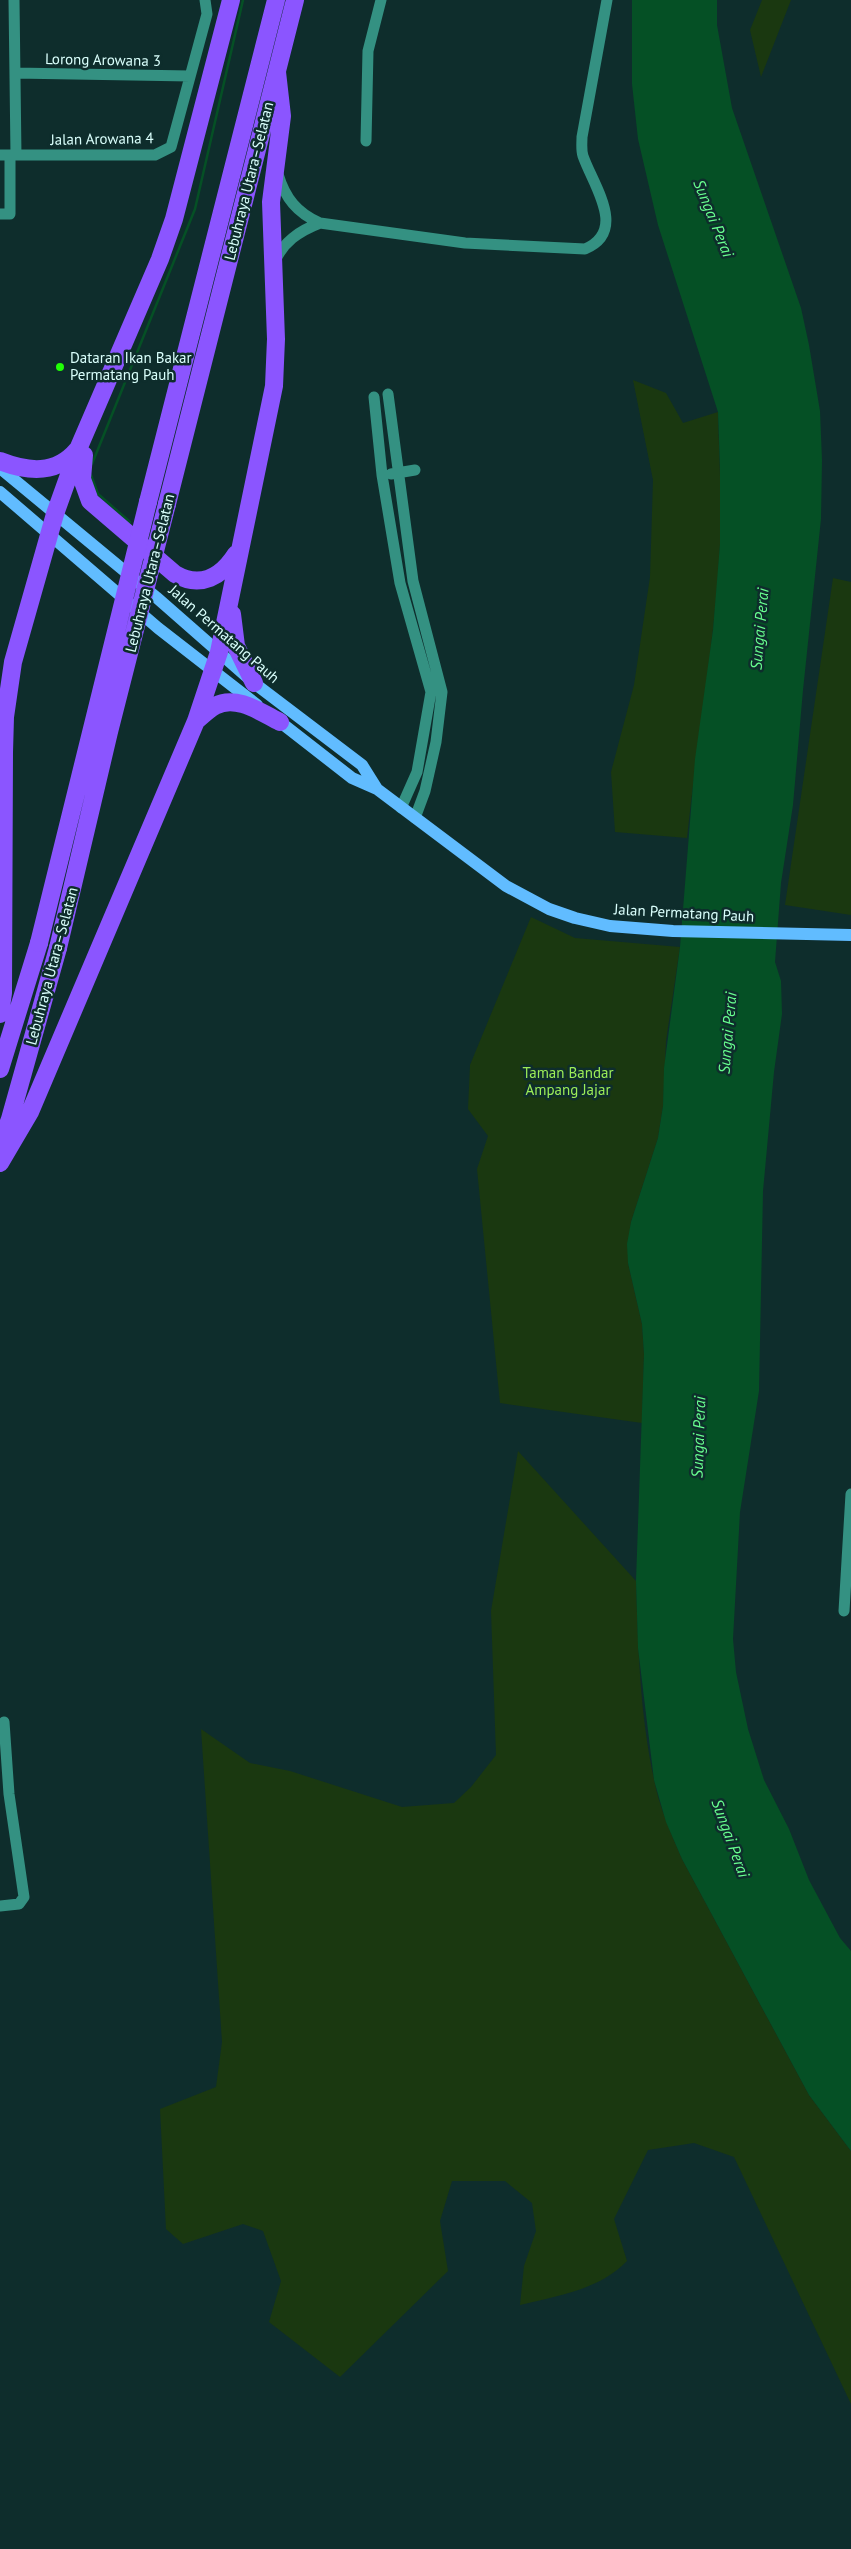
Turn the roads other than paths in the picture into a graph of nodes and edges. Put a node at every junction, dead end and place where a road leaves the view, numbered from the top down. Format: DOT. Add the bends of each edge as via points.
graph roads {
  1 [pos="14,0"];
  2 [pos="205,0"];
  3 [pos="231,0"];
  4 [pos="276,0"];
  5 [pos="295,0"];
  6 [pos="381,0"];
  7 [pos="607,0"];
  8 [pos="277,72"];
  9 [pos="15,73"];
  10 [pos="190,76"];
  11 [pos="366,141"];
  12 [pos="9,155"];
  13 [pos="274,161"];
  14 [pos="0,214"];
  15 [pos="320,223"];
  16 [pos="273,266"];
  17 [pos="388,394"];
  18 [pos="374,397"];
  19 [pos="89,428"];
  20 [pos="79,448"];
  21 [pos="0,461"];
  22 [pos="0,468"];
  23 [pos="415,470"];
  24 [pos="398,473"];
  25 [pos="382,475"];
  26 [pos="0,492"];
  27 [pos="56,514"];
  28 [pos="49,536"];
  29 [pos="238,551"];
  30 [pos="413,581"];
  31 [pos="400,583"];
  32 [pos="230,596"];
  33 [pos="219,652"];
  34 [pos="213,672"];
  35 [pos="254,683"];
  36 [pos="196,721"];
  37 [pos="280,722"];
  38 [pos="376,789"];
  39 [pos="401,808"];
  40 [pos="415,818"];
  41 [pos="851,936"];
  42 [pos="0,1014"];
  43 [pos="0,1069"];
  44 [pos="0,1145"];
  45 [pos="0,1163"];
  46 [pos="851,1494"];
  47 [pos="849,1564"];
  48 [pos="844,1611"];
  49 [pos="4,1722"];
  50 [pos="0,1906"];
  1 -- 9 [label="street"];
  2 -- 10 [label="street, Jalan Arowana 4" via="207,14"];
  3 -- 19 [label="highway" via="174,219"];
  4 -- 43 [label="highway, Lebuhraya Utara–Selatan, bridge" via="39,943"];
  5 -- 8 [label="highway, Lebuhraya Utara–Selatan"];
  6 -- 11 [label="street" via="368,51"];
  7 -- 15 [label="street" via="582,137 582,154 602,198 606,215 605,233 595,245 585,249 465,243"];
  8 -- 13 [label="highway" via="282,116"];
  8 -- 44 [label="highway, Lebuhraya Utara–Selatan, bridge" via="109,732 58,948"];
  9 -- 10 [label="street, Lorong Arowana 3"];
  9 -- 12 [label="street"];
  10 -- 12 [label="street, Jalan Arowana 4" via="168,150 155,155"];
  12 -- 14 [label="street" via="10,214"];
  13 -- 15 [label="street" via="281,186 290,201 301,213"];
  13 -- 16 [label="highway" via="271,209"];
  15 -- 16 [label="street" via="305,228 288,242"];
  16 -- 29 [label="highway" via="274,386"];
  17 -- 24 [label="street"];
  18 -- 25 [label="street"];
  19 -- 20 [label="highway"];
  19 -- 29 [label="highway" via="82,472 86,493 95,507 144,549 175,574 197,581 221,572"];
  20 -- 21 [label="highway" via="64,463 50,469 26,468"];
  20 -- 27 [label="highway"];
  22 -- 27 [label="main road, Jalan Permatang Pauh"];
  23 -- 24 [label="street"];
  24 -- 25 [label="street"];
  24 -- 30 [label="street"];
  25 -- 31 [label="street"];
  26 -- 28 [label="main road, Jalan Permatang Pauh"];
  27 -- 28 [label="highway"];
  27 -- 33 [label="main road, Jalan Permatang Pauh"];
  28 -- 34 [label="main road, Jalan Permatang Pauh"];
  28 -- 42 [label="highway" via="13,662 5,717 3,993"];
  29 -- 32 [label="highway"];
  30 -- 31 [label="street"];
  30 -- 40 [label="street" via="442,692 436,742"];
  31 -- 39 [label="street" via="431,692 417,772"];
  32 -- 33 [label="highway"];
  32 -- 35 [label="highway" via="236,646"];
  33 -- 34 [label="highway"];
  33 -- 35 [label="main road, Jalan Permatang Pauh"];
  34 -- 36 [label="highway"];
  34 -- 37 [label="main road, Jalan Permatang Pauh"];
  35 -- 38 [label="main road, Jalan Permatang Pauh" via="362,765"];
  36 -- 37 [label="highway" via="217,705 230,703 246,705"];
  36 -- 45 [label="highway" via="30,1112"];
  37 -- 38 [label="main road, Jalan Permatang Pauh" via="352,778"];
  38 -- 39 [label="main road, Jalan Permatang Pauh"];
  39 -- 40 [label="main road, Jalan Permatang Pauh"];
  40 -- 41 [label="main road, Jalan Permatang Pauh" via="506,886 549,909 610,926"];
  46 -- 47 [label="street"];
  47 -- 48 [label="street"];
  49 -- 50 [label="street" via="9,1794 24,1897 19,1904"];
}
